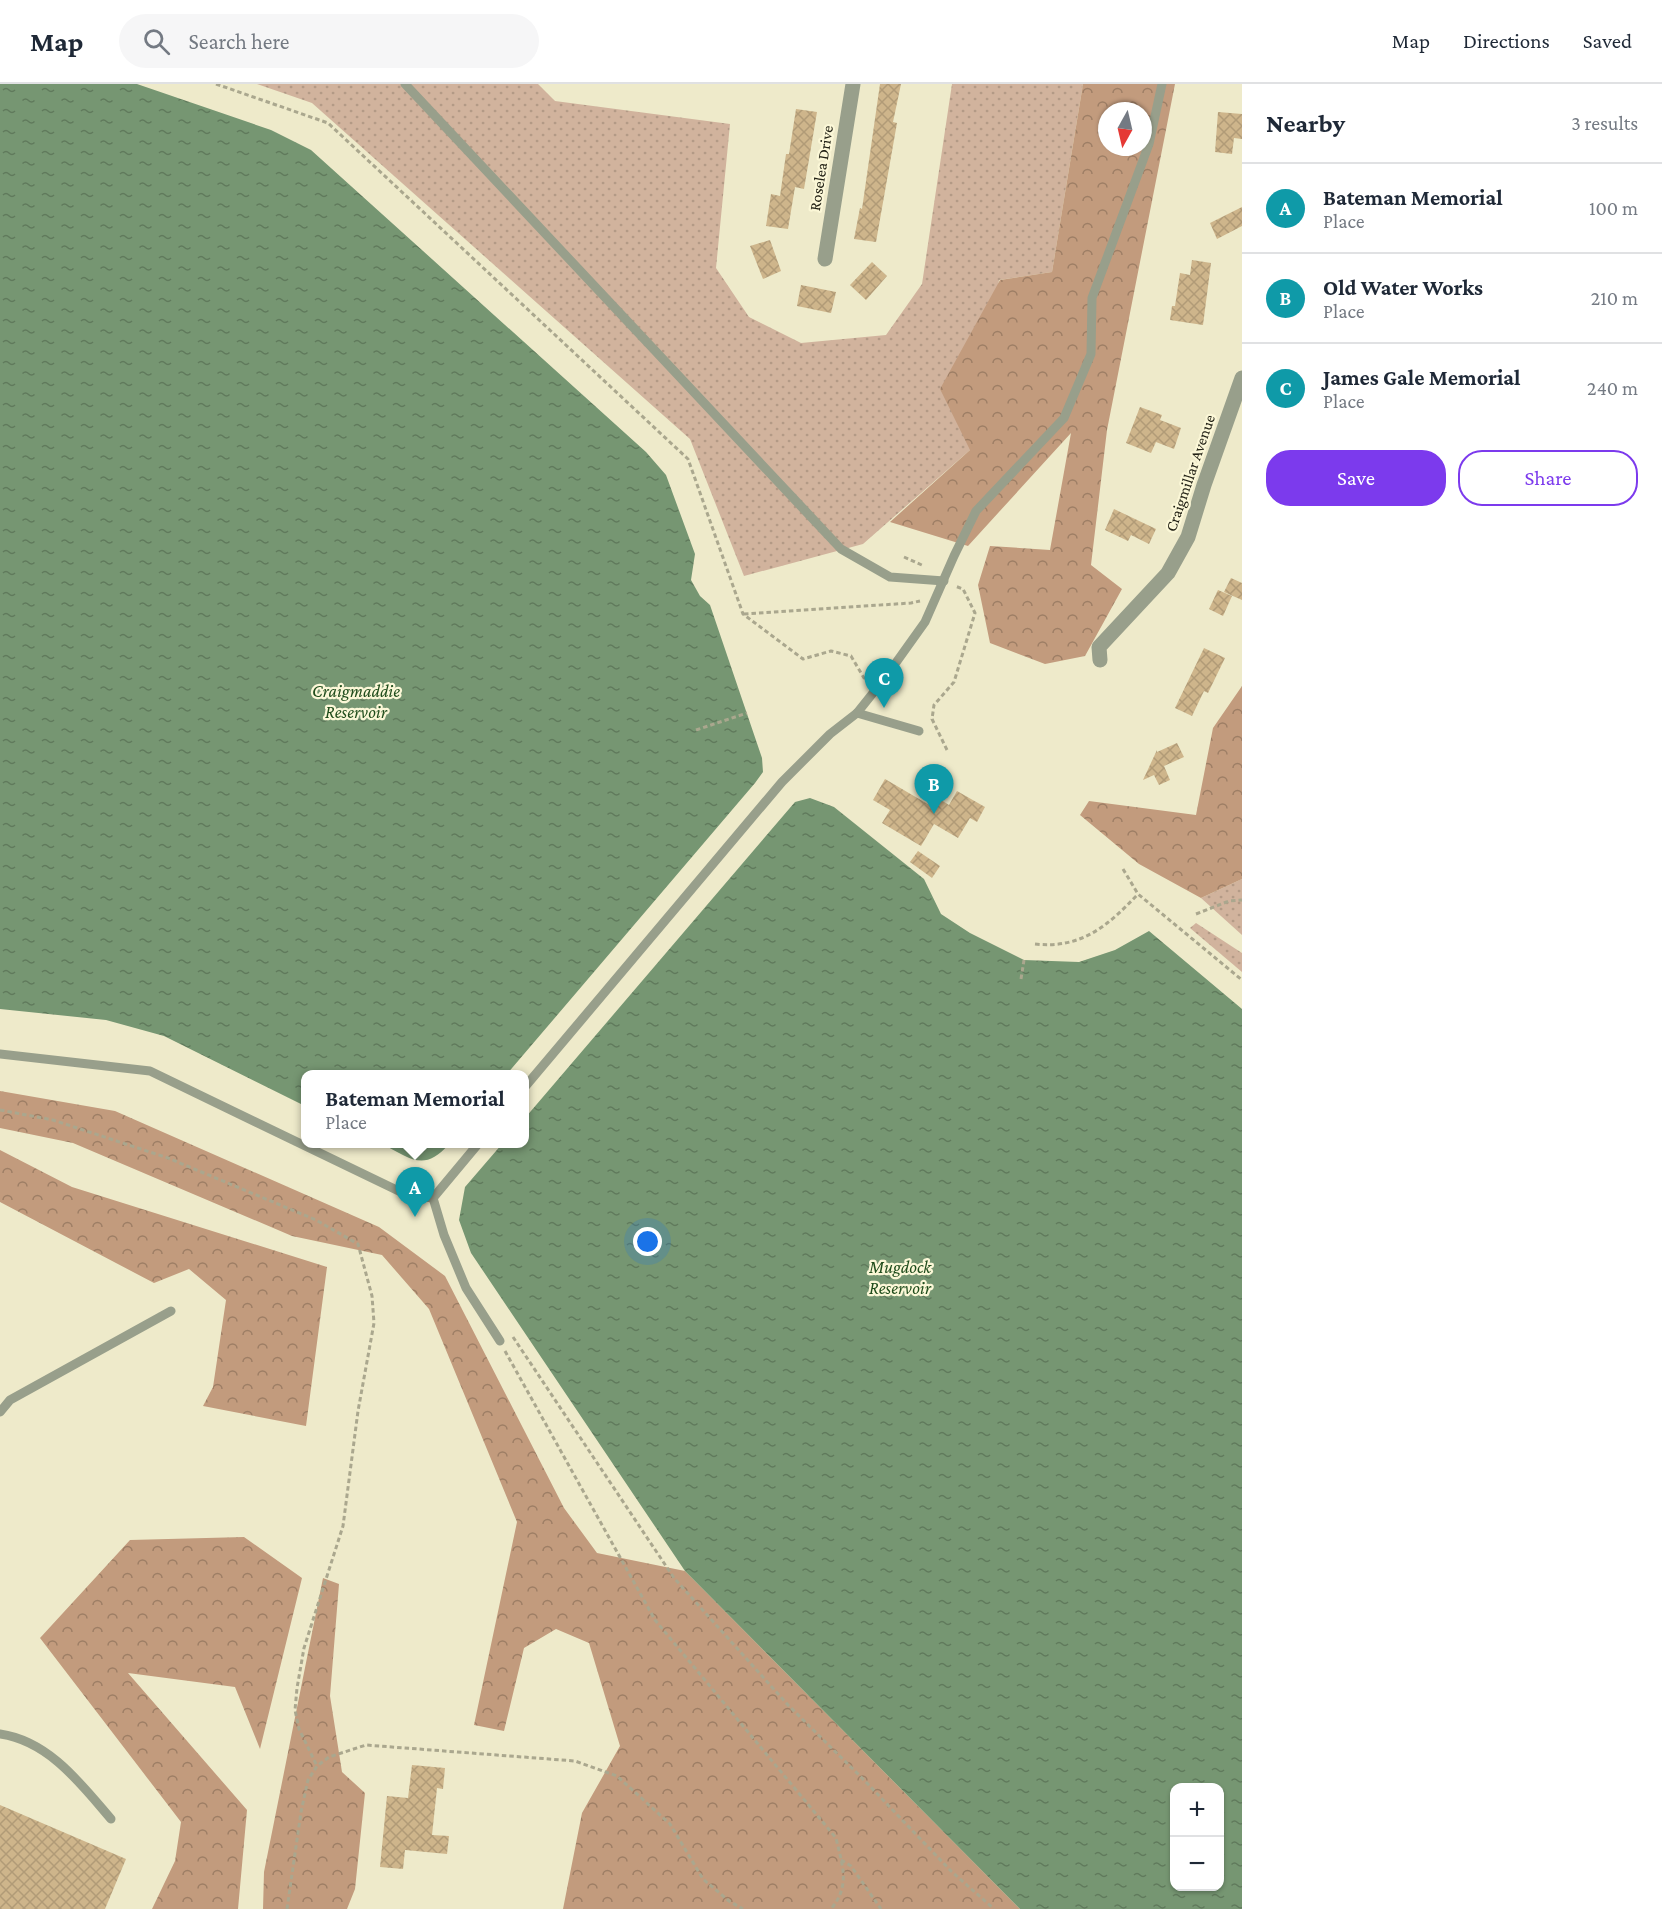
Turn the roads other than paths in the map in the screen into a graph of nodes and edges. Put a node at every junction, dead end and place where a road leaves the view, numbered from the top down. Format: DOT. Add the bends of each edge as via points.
graph roads {
  1 [pos="405,84"];
  2 [pos="853,84"];
  3 [pos="1162,84"];
  4 [pos="825,258"];
  5 [pos="1242,378"];
  6 [pos="944,581"];
  7 [pos="1100,660"];
  8 [pos="857,713"];
  9 [pos="919,731"];
  10 [pos="0,1054"];
  11 [pos="529,1083"];
  12 [pos="301,1144"];
  13 [pos="310,1148"];
  14 [pos="474,1148"];
  15 [pos="433,1198"];
  16 [pos="171,1311"];
  17 [pos="500,1341"];
  18 [pos="0,1412"];
  19 [pos="0,1734"];
  20 [pos="111,1819"];
  1 -- 6 [label="lane" via="841,549 890,577"];
  2 -- 4 [label="street, Roselea Drive"];
  3 -- 6 [label="lane" via="1149,144 1092,298 1091,354 1064,418 976,512"];
  5 -- 7 [label="street, Craigmillar Avenue" via="1188,537 1168,573 1099,647"];
  6 -- 8 [label="lane" via="925,622"];
  8 -- 9 [label="lane"];
  8 -- 11 [label="lane" via="782,782"];
  10 -- 12 [label="lane" via="150,1071"];
  13 -- 15 [label="lane" via="407,1195"];
  14 -- 15 [label="lane"];
  15 -- 17 [label="lane" via="466,1288"];
  16 -- 18 [label="lane" via="10,1400"];
  19 -- 20 [label="lane" via="18,1736 64,1765"];
}
